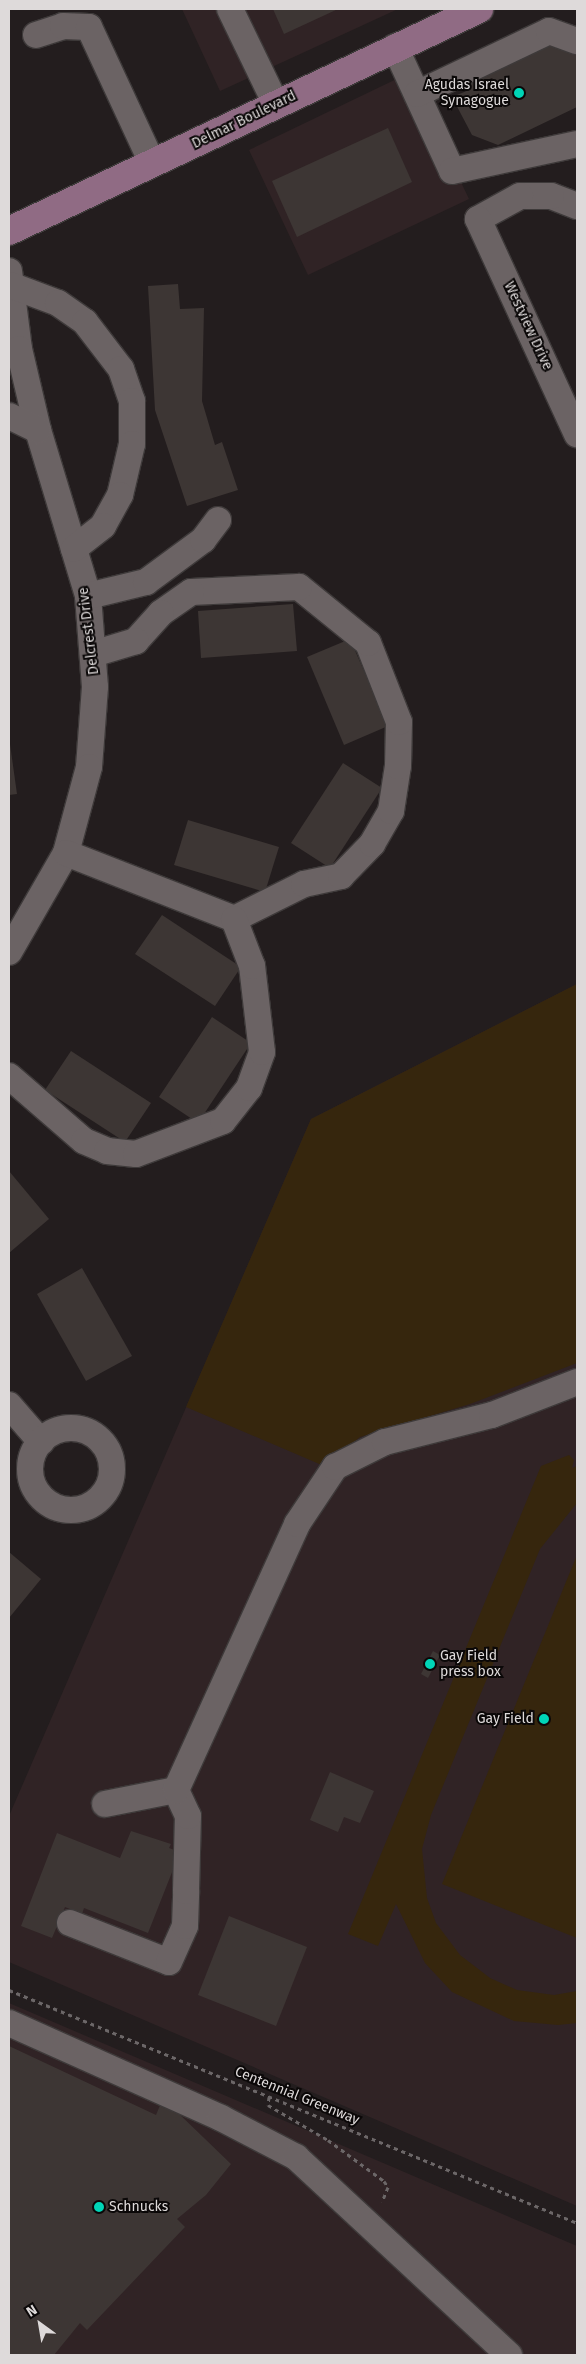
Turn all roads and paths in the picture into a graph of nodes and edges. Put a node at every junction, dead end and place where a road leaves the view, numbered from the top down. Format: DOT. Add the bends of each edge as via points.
graph roads {
  1 [pos="230,9"];
  2 [pos="479,9"];
  3 [pos="36,34"];
  4 [pos="577,41"];
  5 [pos="395,47"];
  6 [pos="417,94"];
  7 [pos="276,104"];
  8 [pos="577,144"];
  9 [pos="152,164"];
  10 [pos="577,206"];
  11 [pos="9,231"];
  12 [pos="9,278"];
  13 [pos="9,416"];
  14 [pos="38,430"];
  15 [pos="577,434"];
  16 [pos="218,520"];
  17 [pos="74,549"];
  18 [pos="88,596"];
  19 [pos="93,654"];
  20 [pos="66,853"];
  21 [pos="234,919"];
  22 [pos="9,952"];
  23 [pos="9,1076"];
  24 [pos="577,1382"];
  25 [pos="9,1404"];
  26 [pos="40,1442"];
  27 [pos="176,1790"];
  28 [pos="105,1804"];
  29 [pos="70,1923"];
  30 [pos="9,1990"];
  31 [pos="9,2023"];
  32 [pos="269,2096"];
  33 [pos="365,2222"];
  34 [pos="577,2223"];
  35 [pos="509,2355"];
  1 -- 7 [label="street"];
  2 -- 5 [label="main road, Delmar Boulevard"];
  3 -- 9 [label="street" via="63,26 88,27"];
  4 -- 6 [label="street" via="549,32"];
  5 -- 6 [label="street"];
  5 -- 7 [label="main road, Delmar Boulevard"];
  6 -- 8 [label="street" via="452,171"];
  7 -- 9 [label="main road, Delmar Boulevard"];
  9 -- 11 [label="main road, Delmar Boulevard"];
  10 -- 15 [label="street, Westview Drive" via="551,196 520,196 478,219"];
  12 -- 14 [label="street, Delcrest Drive" via="18,349"];
  12 -- 17 [label="street" via="58,303 85,322 121,369 132,401 132,444 120,495 102,526"];
  13 -- 14 [label="street"];
  14 -- 17 [label="street, Delcrest Drive"];
  16 -- 18 [label="street" via="203,540 146,582"];
  17 -- 18 [label="street, Delcrest Drive"];
  18 -- 19 [label="street, Delcrest Drive"];
  19 -- 20 [label="street, Delcrest Drive" via="90,767"];
  19 -- 21 [label="street" via="136,642 161,613 191,592 243,588 299,587 368,643 400,722 391,811 372,844 342,876 304,884"];
  20 -- 21 [label="street"];
  20 -- 22 [label="street, Delcrest Drive"];
  21 -- 23 [label="street" via="252,966 262,1052 249,1088 223,1121 136,1154 108,1150 84,1141"];
  24 -- 27 [label="street" via="492,1415 385,1442 335,1467 297,1524"];
  25 -- 26 [label="street"];
  27 -- 28 [label="street"];
  27 -- 29 [label="street" via="188,1816 185,1926 169,1962"];
  30 -- 32 [label="path, Centennial Greenway"];
  31 -- 33 [label="street" via="221,2118 296,2157"];
  32 -- 33 [label="path" via="268,2105 328,2140 384,2181 386,2197"];
  32 -- 34 [label="path, Centennial Greenway"];
  33 -- 35 [label="street"];
}
